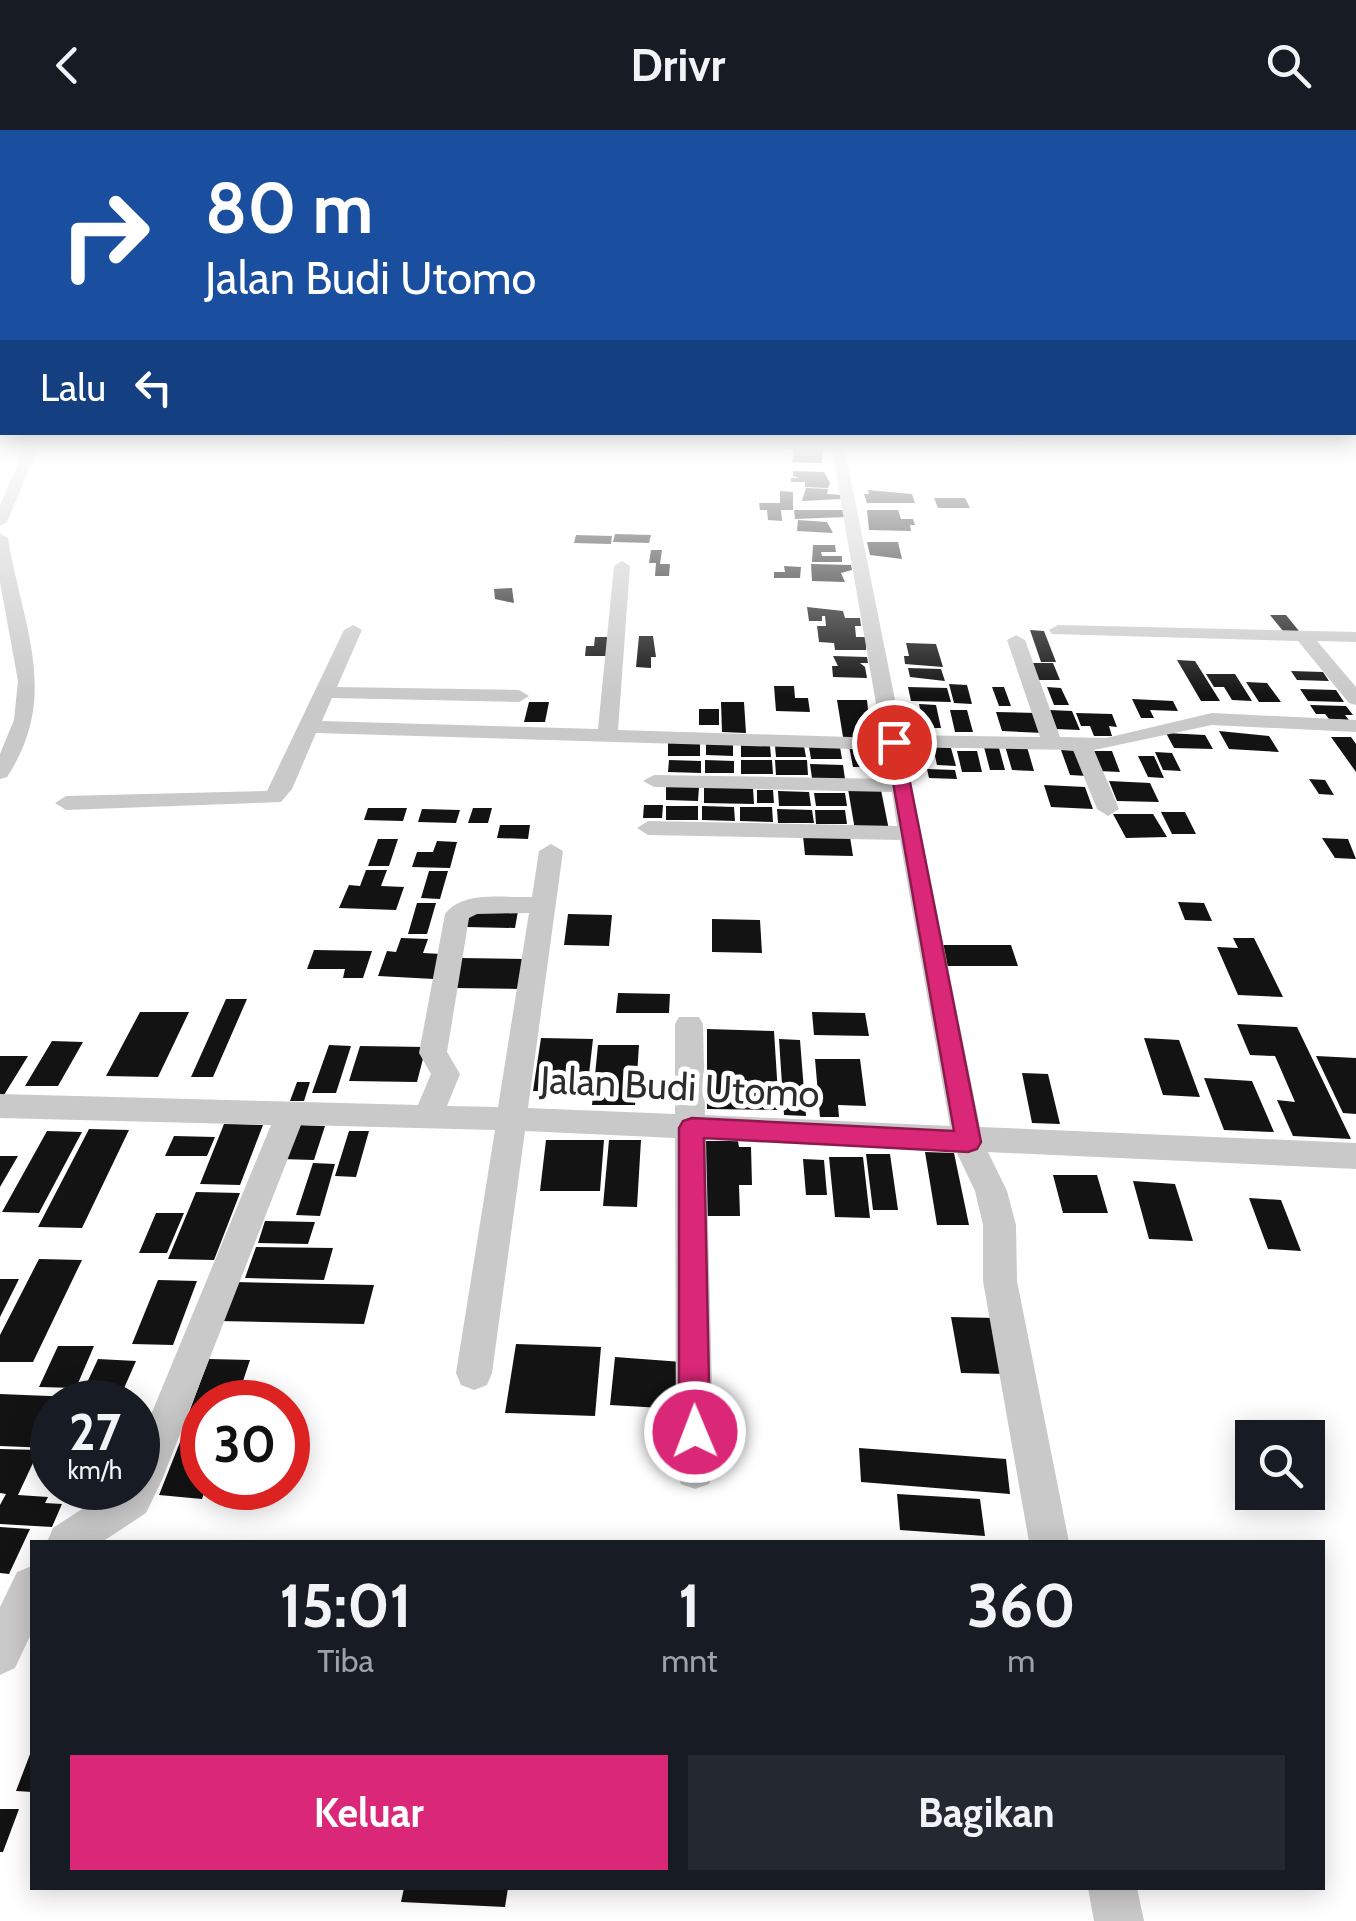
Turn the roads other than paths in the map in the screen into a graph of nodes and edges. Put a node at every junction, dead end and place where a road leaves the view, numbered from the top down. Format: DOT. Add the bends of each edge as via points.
graph roads {
  1 [pos="853,529"];
  2 [pos="0,538"];
  3 [pos="622,566"];
  4 [pos="352,630"];
  5 [pos="1058,630"];
  6 [pos="1356,637"];
  7 [pos="1304,638"];
  8 [pos="1016,640"];
  9 [pos="326,692"];
  10 [pos="519,696"];
  11 [pos="1356,699"];
  12 [pos="1356,726"];
  13 [pos="310,728"];
  14 [pos="608,737"];
  15 [pos="894,742"];
  16 [pos="1052,744"];
  17 [pos="1081,744"];
  18 [pos="0,773"];
  19 [pos="654,780"];
  20 [pos="902,786"];
  21 [pos="66,803"];
  22 [pos="1108,809"];
  23 [pos="648,828"];
  24 [pos="912,833"];
  25 [pos="551,851"];
  26 [pos="544,905"];
  27 [pos="689,1024"];
  28 [pos="0,1106"];
  29 [pos="290,1112"];
  30 [pos="427,1116"];
  31 [pos="512,1119"];
  32 [pos="692,1128"];
  33 [pos="967,1141"];
  34 [pos="1356,1156"];
  35 [pos="474,1373"];
  36 [pos="695,1470"];
  37 [pos="70,1540"];
  38 [pos="1049,1540"];
  39 [pos="30,1591"];
  40 [pos="0,1654"];
  41 [pos="1113,1890"];
  42 [pos="1119,1921"];
  1 -- 15 [label="street"];
  2 -- 18 [label="street" via="28,704"];
  3 -- 14 [label="street"];
  4 -- 9 [label="street"];
  5 -- 7 [label="street"];
  6 -- 7 [label="street"];
  7 -- 11 [label="street"];
  8 -- 16 [label="street"];
  9 -- 10 [label="street"];
  9 -- 13 [label="street"];
  12 -- 17 [label="street" via="1212,719 1125,742"];
  13 -- 14 [label="street"];
  13 -- 21 [label="street" via="273,797"];
  14 -- 15 [label="street"];
  15 -- 16 [label="street"];
  15 -- 20 [label="street"];
  16 -- 17 [label="street"];
  17 -- 22 [label="street"];
  19 -- 20 [label="street"];
  20 -- 24 [label="street"];
  23 -- 24 [label="street"];
  24 -- 33 [label="street"];
  25 -- 26 [label="street"];
  26 -- 30 [label="street" via="473,906 457,914 433,1052 446,1072"];
  26 -- 31 [label="street"];
  27 -- 32 [label="street"];
  28 -- 29 [label="street, Jalan Budi Utomo"];
  29 -- 30 [label="street, Jalan Budi Utomo"];
  29 -- 37 [label="street" via="143,1480 132,1499"];
  30 -- 31 [label="street, Jalan Budi Utomo"];
  31 -- 32 [label="street, Jalan Budi Utomo"];
  31 -- 35 [label="street"];
  32 -- 33 [label="street, Jalan Budi Utomo"];
  32 -- 36 [label="street"];
  33 -- 34 [label="street, Jalan Budi Utomo"];
  33 -- 38 [label="street" via="999,1208 1000,1281"];
  39 -- 40 [label="street"];
  41 -- 42 [label="street"];
}
